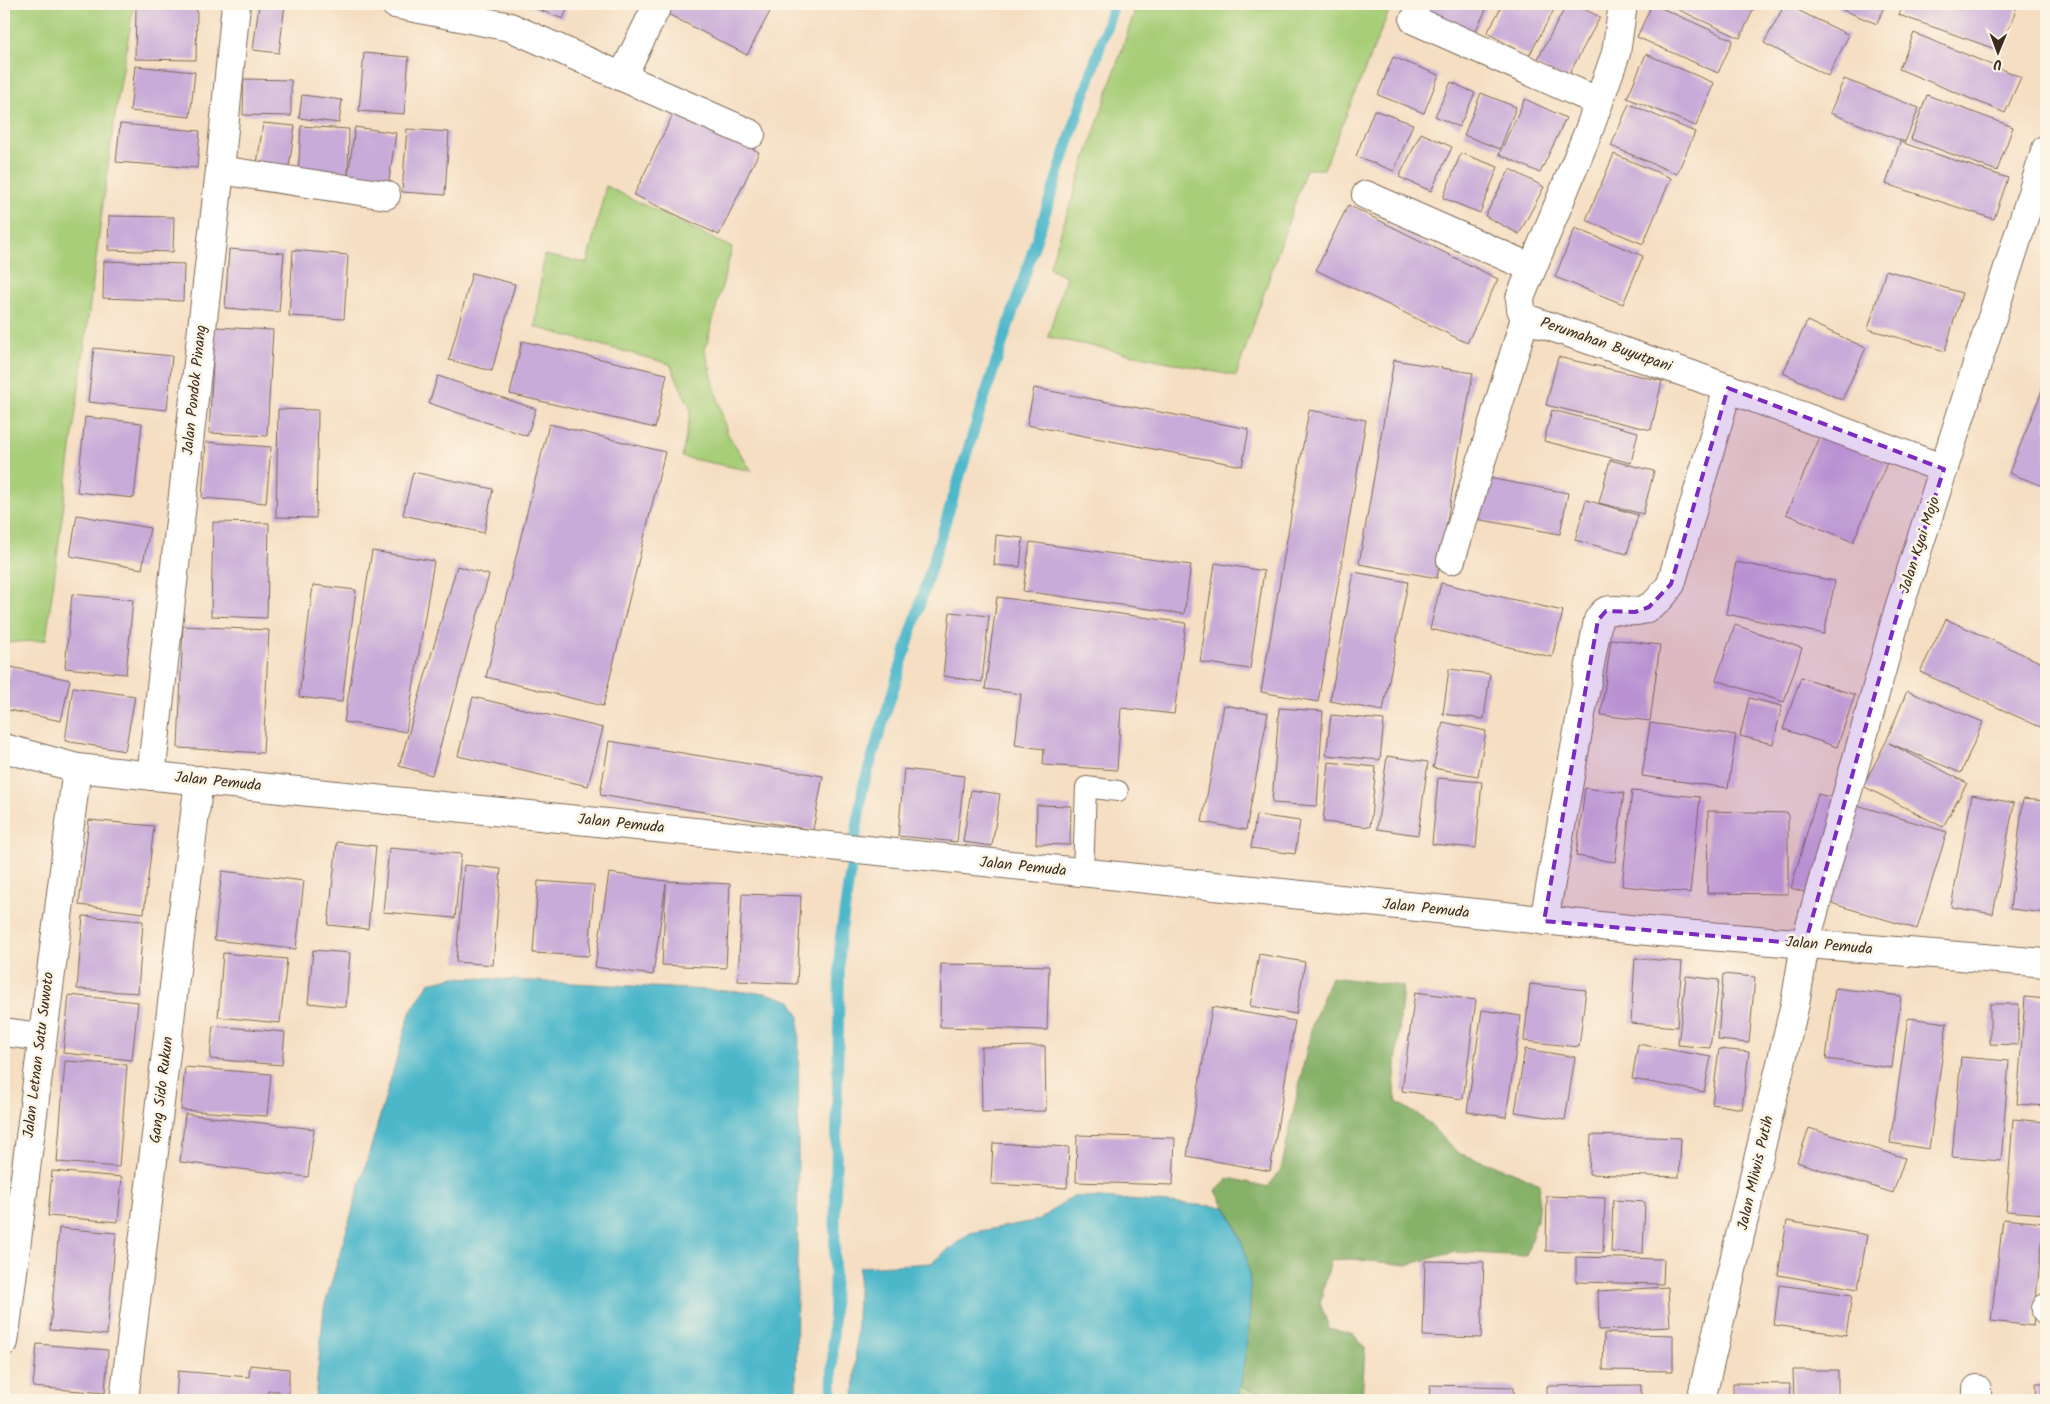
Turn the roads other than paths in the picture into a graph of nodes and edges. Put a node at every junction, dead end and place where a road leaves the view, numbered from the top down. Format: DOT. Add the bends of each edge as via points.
graph roads {
  1 [pos="236,4"];
  2 [pos="395,4"];
  3 [pos="658,4"];
  4 [pos="1623,4"];
  5 [pos="1414,20"];
  6 [pos="622,77"];
  7 [pos="1598,102"];
  8 [pos="751,134"];
  9 [pos="2046,149"];
  10 [pos="220,170"];
  11 [pos="1366,195"];
  12 [pos="386,196"];
  13 [pos="1532,268"];
  14 [pos="1525,318"];
  15 [pos="1728,388"];
  16 [pos="1944,470"];
  17 [pos="1451,560"];
  18 [pos="4,748"];
  19 [pos="77,768"];
  20 [pos="151,776"];
  21 [pos="199,780"];
  22 [pos="1118,791"];
  23 [pos="1083,873"];
  24 [pos="1544,921"];
  25 [pos="1805,944"];
  26 [pos="2046,963"];
  27 [pos="4,1032"];
  28 [pos="41,1037"];
  29 [pos="4,1342"];
  30 [pos="124,1400"];
  31 [pos="1701,1400"];
  1 -- 10 [label="street, Jalan Pondok Pinang"];
  2 -- 6 [label="street" via="510,27"];
  3 -- 6 [label="street"];
  4 -- 7 [label="street, Perumahan Buyutpani" via="1616,53"];
  5 -- 7 [label="street"];
  6 -- 8 [label="street"];
  7 -- 13 [label="street, Perumahan Buyutpani"];
  9 -- 16 [label="street, Jalan Kyai Mojo"];
  10 -- 12 [label="street"];
  10 -- 20 [label="street, Jalan Pondok Pinang"];
  11 -- 13 [label="street"];
  13 -- 14 [label="street, Perumahan Buyutpani" via="1520,298"];
  14 -- 15 [label="street, Perumahan Buyutpani"];
  14 -- 17 [label="street"];
  15 -- 16 [label="street, Perumahan Buyutpani"];
  15 -- 24 [label="street" via="1671,584 1664,595 1649,607 1635,612 1606,611 1598,620"];
  16 -- 25 [label="street, Jalan Kyai Mojo" via="1899,608"];
  18 -- 19 [label="street, Jalan Pemuda"];
  19 -- 20 [label="street, Jalan Pemuda"];
  19 -- 28 [label="street, Jalan Letnan Satu Suwoto"];
  20 -- 21 [label="street, Jalan Pemuda"];
  21 -- 23 [label="street, Jalan Pemuda"];
  21 -- 30 [label="street, Gang Sido Rukun"];
  22 -- 23 [label="lane" via="1086,787"];
  23 -- 24 [label="street, Jalan Pemuda"];
  24 -- 25 [label="street, Jalan Pemuda"];
  25 -- 26 [label="street, Jalan Pemuda"];
  25 -- 31 [label="street, Jalan Mliwis Putih" via="1793,1014"];
  27 -- 28 [label="street"];
  28 -- 29 [label="street, Jalan Letnan Satu Suwoto"];
}
